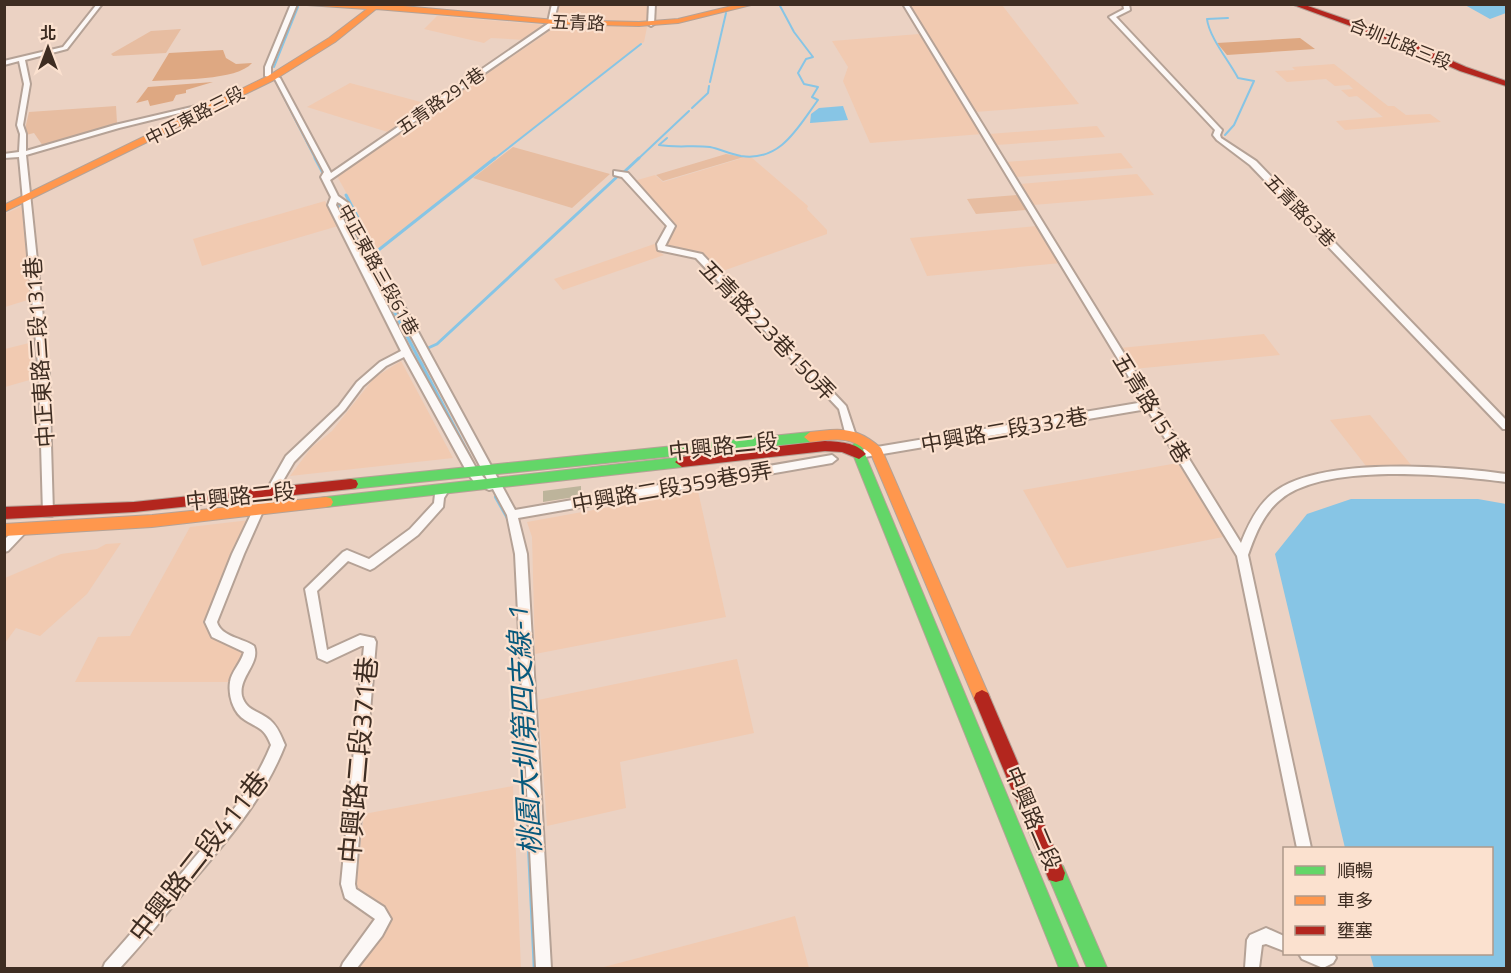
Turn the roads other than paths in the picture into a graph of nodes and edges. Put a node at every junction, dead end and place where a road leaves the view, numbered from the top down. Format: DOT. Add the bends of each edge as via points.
graph roads {
  1 [pos="100,4"];
  2 [pos="295,4"];
  3 [pos="555,4"];
  4 [pos="652,4"];
  5 [pos="752,4"];
  6 [pos="905,4"];
  7 [pos="1126,4"];
  8 [pos="1294,4"];
  9 [pos="373,6"];
  10 [pos="553,22"];
  11 [pos="651,24"];
  12 [pos="22,59"];
  13 [pos="4,63"];
  14 [pos="270,77"];
  15 [pos="1506,84"];
  16 [pos="209,105"];
  17 [pos="22,154"];
  18 [pos="4,156"];
  19 [pos="617,173"];
  20 [pos="326,180"];
  21 [pos="26,195"];
  22 [pos="335,197"];
  23 [pos="4,202"];
  24 [pos="4,209"];
  25 [pos="406,352"];
  26 [pos="1149,405"];
  27 [pos="1506,426"];
  28 [pos="850,433"];
  29 [pos="876,451"];
  30 [pos="859,454"];
  31 [pos="831,459"];
  32 [pos="486,470"];
  33 [pos="471,471"];
  34 [pos="1506,478"];
  35 [pos="493,486"];
  36 [pos="444,490"];
  37 [pos="270,493"];
  38 [pos="259,509"];
  39 [pos="4,513"];
  40 [pos="48,513"];
  41 [pos="512,515"];
  42 [pos="4,530"];
  43 [pos="21,530"];
  44 [pos="4,548"];
  45 [pos="1242,555"];
  46 [pos="1023,794"];
  47 [pos="1000,800"];
  48 [pos="1304,847"];
  49 [pos="1283,944"];
  50 [pos="1310,955"];
  51 [pos="1327,955"];
  52 [pos="110,969"];
  53 [pos="348,969"];
  54 [pos="544,969"];
  55 [pos="1070,969"];
  56 [pos="1097,969"];
  57 [pos="1252,969"];
  1 -- 12 [label="street" via="65,48"];
  2 -- 9 [label="street, 五青路"];
  2 -- 14 [label="street" via="268,67"];
  3 -- 10 [label="street"];
  4 -- 11 [label="street"];
  5 -- 11 [label="street, 五青路"];
  6 -- 26 [label="street, 五青路151巷"];
  7 -- 27 [label="street, 五青路63巷" via="1126,10 1112,17 1219,130 1219,139 1253,163"];
  8 -- 15 [label="street, 合圳北路三段"];
  9 -- 10 [label="street, 五青路"];
  9 -- 14 [label="street, 中正東路三段"];
  10 -- 11 [label="street, 五青路"];
  10 -- 20 [label="street, 五青路291巷"];
  12 -- 13 [label="street"];
  12 -- 17 [label="street, 中正東路三段131巷" via="27,84 20,125"];
  14 -- 16 [label="street, 中正東路三段"];
  14 -- 20 [label="street, 中正東路三段61巷" via="277,78 328,172"];
  14 -- 21 [label="street, 中正東路三段"];
  16 -- 17 [label="street" via="117,126"];
  16 -- 21 [label="street, 中正東路三段"];
  17 -- 18 [label="street"];
  17 -- 21 [label="street, 中正東路三段131巷"];
  19 -- 28 [label="street, 五青路223巷150弄" via="625,175 671,226 661,248 699,256 843,408"];
  20 -- 22 [label="street, 中正東路三段61巷"];
  21 -- 23 [label="street, 中正東路三段"];
  21 -- 24 [label="street, 中正東路三段"];
  21 -- 40 [label="street, 中正東路三段131巷" via="44,375"];
  22 -- 25 [label="street" via="332,205"];
  22 -- 32 [label="street, 中正東路三段61巷" via="344,203"];
  25 -- 33 [label="street"];
  25 -- 37 [label="street" via="383,364 360,384 342,408 290,459"];
  26 -- 29 [label="street, 中興路二段332巷"];
  26 -- 45 [label="street, 五青路151巷"];
  28 -- 29 [label="street" via="864,439"];
  28 -- 30 [label="street"];
  28 -- 32 [label="street, 中興路二段"];
  29 -- 30 [label="street, 中興路二段332巷"];
  29 -- 46 [label="street, 中興路二段"];
  30 -- 35 [label="street, 中興路二段" via="844,447 825,446"];
  30 -- 47 [label="street, 中興路二段"];
  31 -- 41 [label="street, 中興路二段359巷9弄"];
  32 -- 33 [label="street, 中興路二段"];
  32 -- 35 [label="street, 中正東路三段61巷"];
  33 -- 35 [label="street"];
  33 -- 37 [label="street, 中興路二段"];
  34 -- 45 [label="street" via="1472,473 1365,472 1311,479 1283,491 1262,512"];
  35 -- 36 [label="street, 中興路二段"];
  35 -- 41 [label="street"];
  36 -- 38 [label="street, 中興路二段"];
  36 -- 53 [label="street, 中興路二段371巷" via="439,504 414,532 370,565 347,555 311,589 322,654 327,656 360,640 370,642 348,885 350,893 384,919"];
  37 -- 38 [label="street"];
  37 -- 40 [label="street, 中興路二段"];
  38 -- 43 [label="street, 中興路二段"];
  38 -- 52 [label="street, 中興路二段411巷" via="211,622 217,635 250,650 236,681 236,698 247,715 272,731 278,745 273,760 222,836"];
  39 -- 40 [label="street, 中興路二段"];
  40 -- 43 [label="street"];
  41 -- 54 [label="street" via="521,554"];
  42 -- 43 [label="street, 中興路二段"];
  43 -- 44 [label="street"];
  45 -- 48 [label="street, 五青路151巷"];
  46 -- 47 [label="street"];
  46 -- 56 [label="street, 中興路二段"];
  47 -- 55 [label="street, 中興路二段"];
  49 -- 57 [label="street" via="1266,936 1255,940"];
  50 -- 51 [label="street" via="1323,960"];
}
